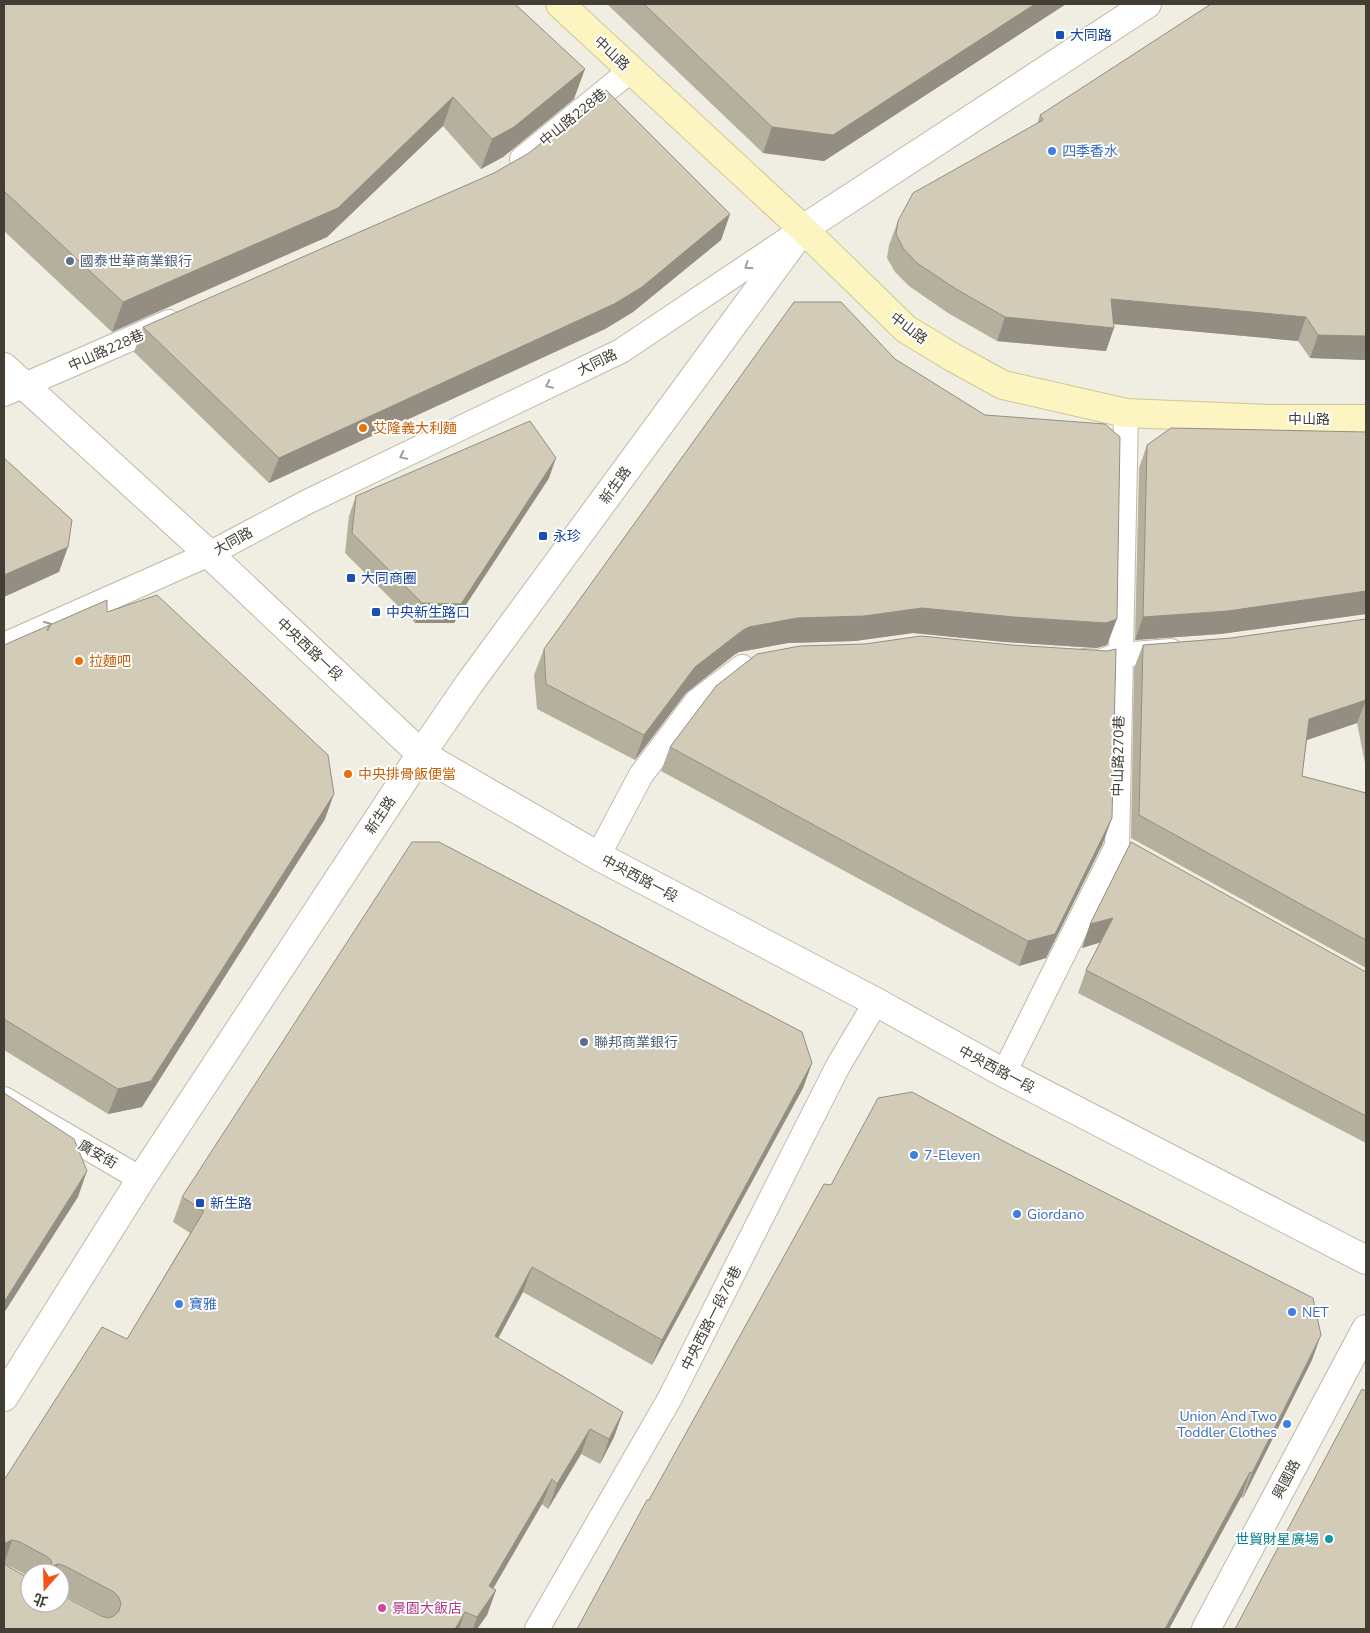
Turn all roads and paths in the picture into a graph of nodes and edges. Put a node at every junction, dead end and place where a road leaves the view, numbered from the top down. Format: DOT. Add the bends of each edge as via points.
graph roads {
  1 [pos="560,4"];
  2 [pos="1147,4"];
  3 [pos="631,70"];
  4 [pos="503,172"];
  5 [pos="803,229"];
  6 [pos="189,314"];
  7 [pos="4,367"];
  8 [pos="14,390"];
  9 [pos="1126,413"];
  10 [pos="1366,419"];
  11 [pos="209,554"];
  12 [pos="4,645"];
  13 [pos="1193,650"];
  14 [pos="1120,655"];
  15 [pos="1061,660"];
  16 [pos="761,663"];
  17 [pos="421,754"];
  18 [pos="598,856"];
  19 [pos="876,1002"];
  20 [pos="1004,1073"];
  21 [pos="4,1099"];
  22 [pos="140,1179"];
  23 [pos="1366,1260"];
  24 [pos="1366,1329"];
  25 [pos="4,1397"];
  26 [pos="537,1629"];
  27 [pos="1206,1629"];
  1 -- 3 [label="main road, 中山路"];
  2 -- 5 [label="street, 大同路"];
  3 -- 4 [label="lane, 中山路228巷"];
  3 -- 5 [label="main road, 中山路"];
  5 -- 9 [label="main road, 中山路" via="906,329 952,357 1003,385"];
  5 -- 11 [label="lane, 大同路, one-way" via="621,351 307,502"];
  5 -- 17 [label="street, 新生路"];
  6 -- 8 [label="lane, 中山路228巷"];
  7 -- 8 [label="street, 中央西路一段"];
  8 -- 11 [label="street, 中央西路一段"];
  9 -- 10 [label="main road, 中山路"];
  9 -- 14 [label="lane, 中山路270巷"];
  12 -- 11 [label="lane, 大同路, one-way"];
  11 -- 17 [label="street, 中央西路一段"];
  13 -- 14 [label="lane"];
  14 -- 15 [label="lane" via="1099,662"];
  14 -- 20 [label="lane, 中山路270巷" via="1125,851"];
  16 -- 18 [label="lane" via="742,666 697,701 641,775"];
  17 -- 18 [label="street, 中央西路一段"];
  17 -- 22 [label="street, 新生路"];
  18 -- 19 [label="street, 中央西路一段"];
  19 -- 20 [label="street, 中央西路一段"];
  19 -- 26 [label="lane, 中央西路一段76巷" via="838,1066 670,1398"];
  20 -- 23 [label="street, 中央西路一段"];
  21 -- 22 [label="lane, 廣安街"];
  22 -- 25 [label="street, 新生路"];
  24 -- 27 [label="street, 興國路"];
}
